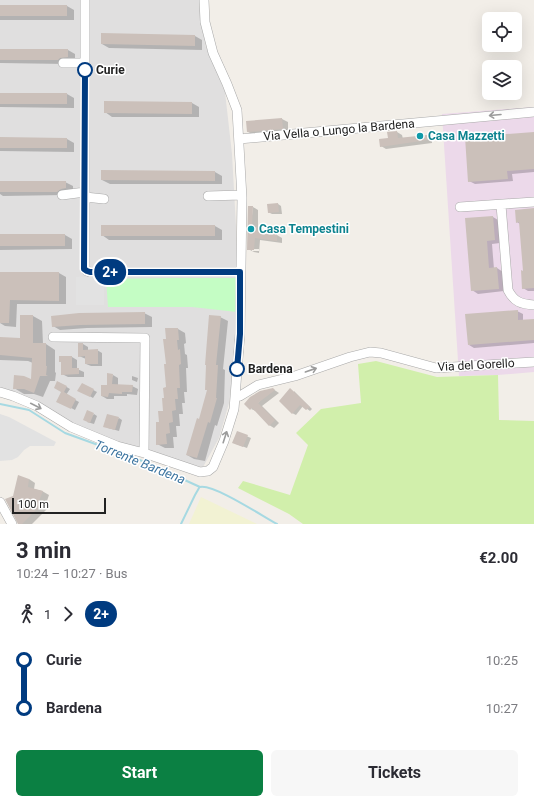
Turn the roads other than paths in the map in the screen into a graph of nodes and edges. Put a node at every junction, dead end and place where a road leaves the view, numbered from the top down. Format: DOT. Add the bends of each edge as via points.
graph roads {
  1 [pos="85,0"];
  2 [pos="204,0"];
  3 [pos="63,63"];
  4 [pos="85,63"];
  5 [pos="534,112"];
  6 [pos="239,139"];
  7 [pos="85,194"];
  8 [pos="62,195"];
  9 [pos="241,195"];
  10 [pos="208,196"];
  11 [pos="104,199"];
  12 [pos="534,202"];
  13 [pos="501,205"];
  14 [pos="460,207"];
  15 [pos="240,272"];
  16 [pos="534,305"];
  17 [pos="53,337"];
  18 [pos="534,362"];
  19 [pos="0,392"];
  20 [pos="235,397"];
  21 [pos="144,453"];
  22 [pos="0,502"];
  23 [pos="10,523"];
  1 -- 4 [label="street"];
  2 -- 6 [label="street" via="205,22 236,110"];
  3 -- 4 [label="street"];
  4 -- 7 [label="street"];
  5 -- 6 [label="street, Via Vella o Lungo la Bardena, one-way"];
  6 -- 9 [label="street"];
  7 -- 8 [label="street"];
  7 -- 11 [label="street"];
  7 -- 15 [label="street" via="84,268 87,271"];
  9 -- 10 [label="street"];
  9 -- 15 [label="street"];
  12 -- 13 [label="street"];
  13 -- 14 [label="street"];
  13 -- 16 [label="street" via="508,290 522,304"];
  15 -- 20 [label="street" via="240,334"];
  17 -- 21 [label="street" via="145,338"];
  20 -- 18 [label="street, Via del Gorello, one-way" via="258,386 370,352 436,368"];
  19 -- 21 [label="street, one-way" via="37,406 71,426 111,444"];
  21 -- 20 [label="street, one-way" via="200,472 208,471 213,467 224,441"];
  22 -- 23 [label="street"];
}
